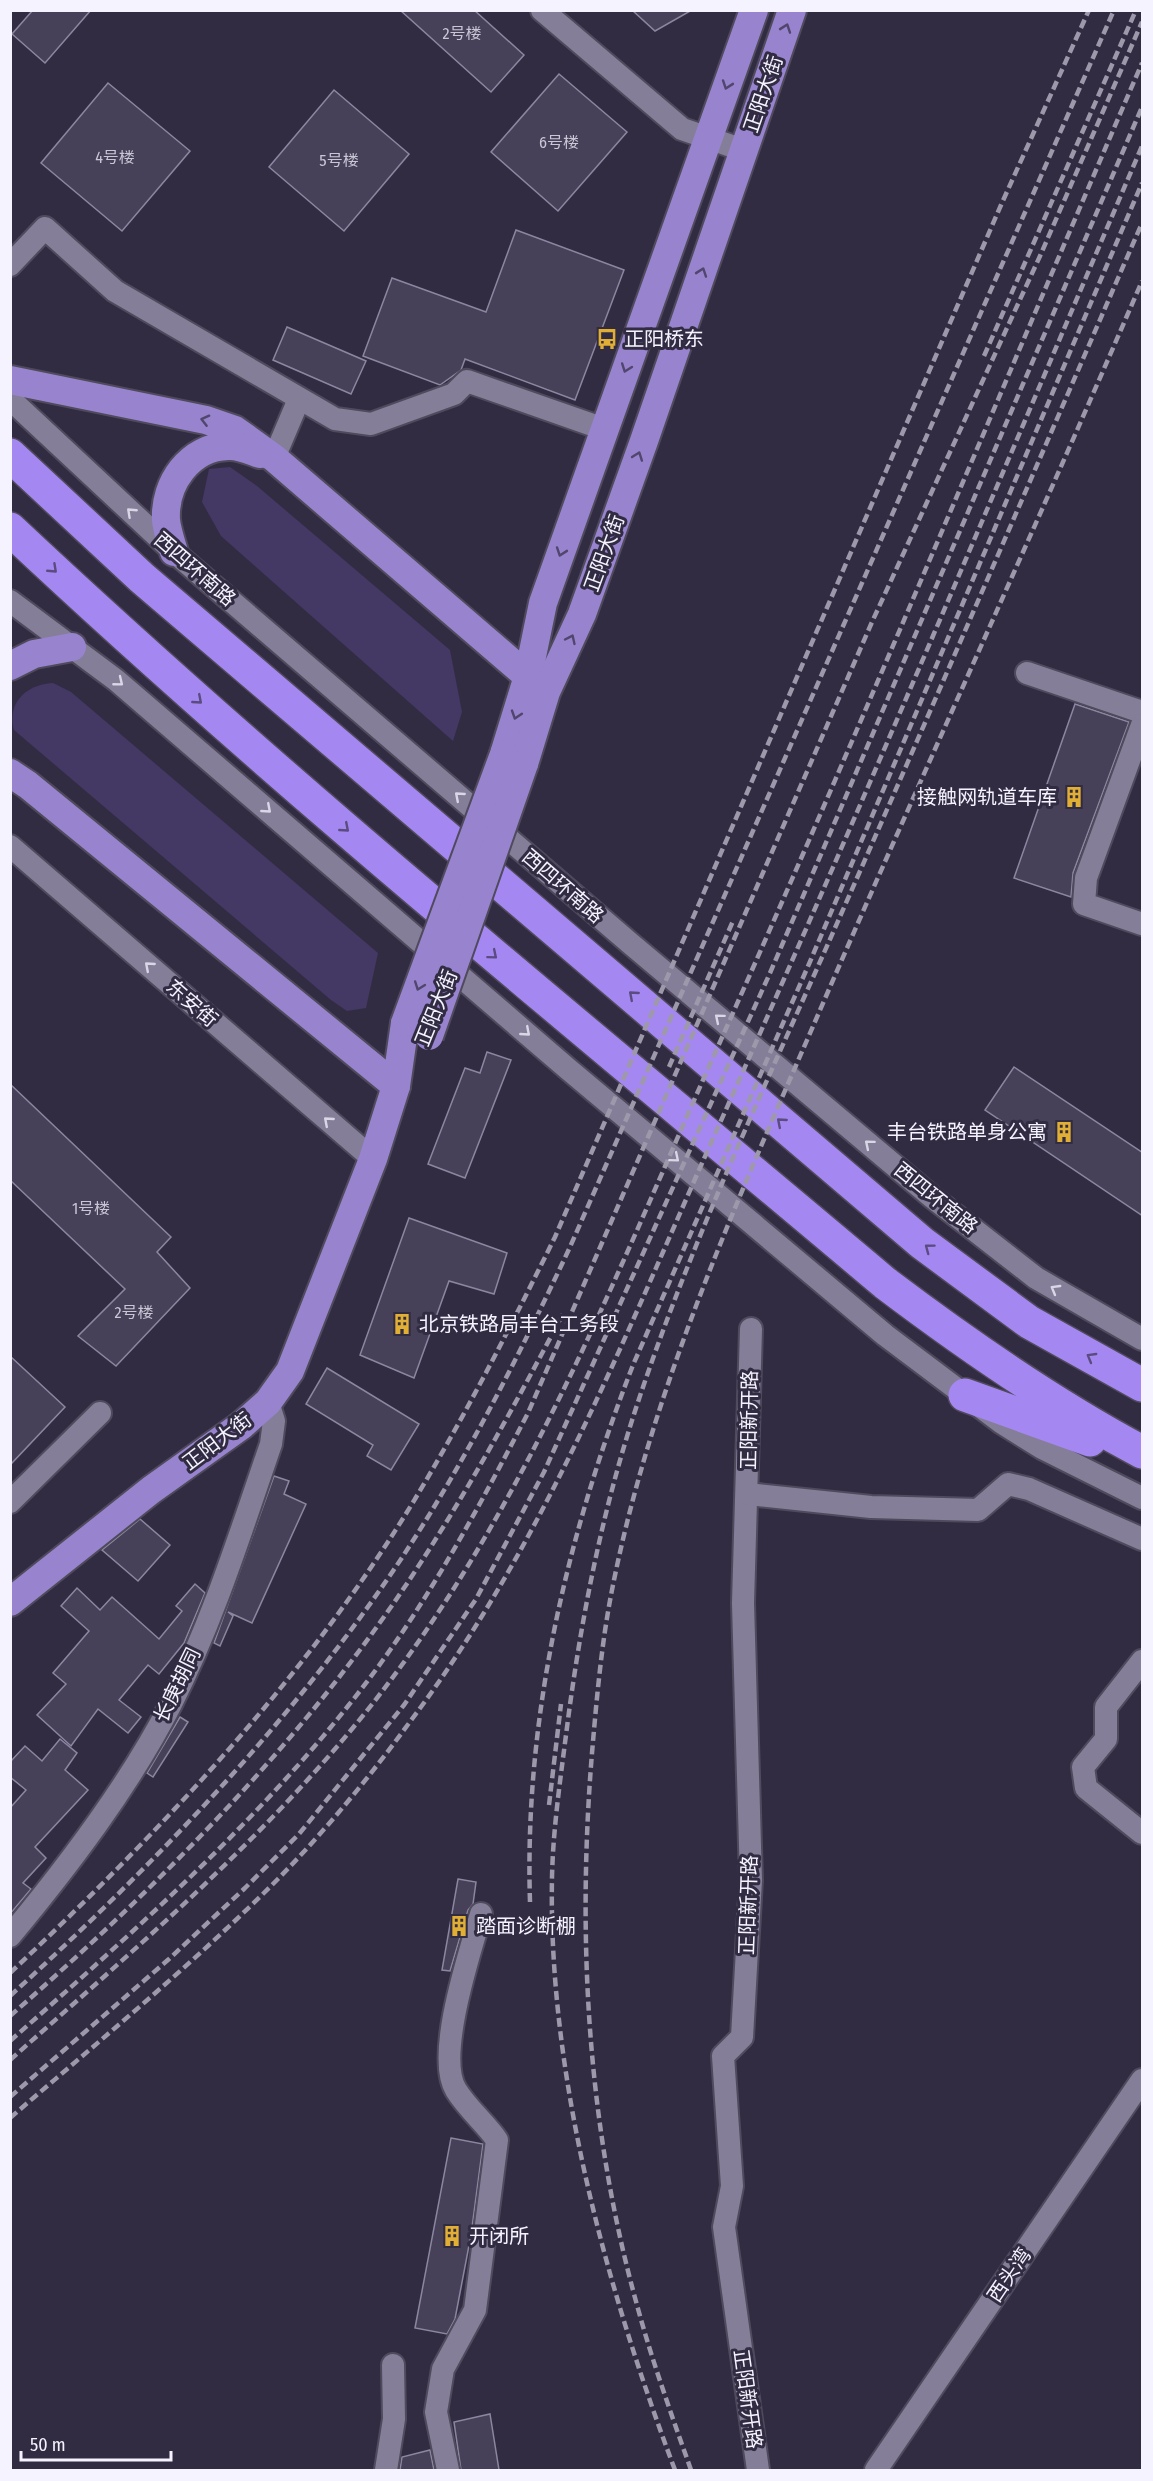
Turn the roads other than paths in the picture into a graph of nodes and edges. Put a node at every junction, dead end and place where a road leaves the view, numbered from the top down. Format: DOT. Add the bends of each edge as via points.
graph roads {
  1 [pos="542,10"];
  2 [pos="754,10"];
  3 [pos="792,10"];
  4 [pos="708,139"];
  5 [pos="743,150"];
  6 [pos="10,265"];
  7 [pos="10,380"];
  8 [pos="10,399"];
  9 [pos="300,399"];
  10 [pos="604,429"];
  11 [pos="10,455"];
  12 [pos="274,458"];
  13 [pos="10,529"];
  14 [pos="174,552"];
  15 [pos="10,601"];
  16 [pos="72,647"];
  17 [pos="10,666"];
  18 [pos="1027,673"];
  19 [pos="537,684"];
  20 [pos="1143,712"];
  21 [pos="1143,725"];
  22 [pos="10,759"];
  23 [pos="19,779"];
  24 [pos="10,846"];
  25 [pos="1143,924"];
  26 [pos="396,1086"];
  27 [pos="373,1159"];
  28 [pos="751,1329"];
  29 [pos="1143,1339"];
  30 [pos="1143,1384"];
  31 [pos="965,1395"];
  32 [pos="268,1402"];
  33 [pos="100,1413"];
  34 [pos="1143,1452"];
  35 [pos="1143,1459"];
  36 [pos="748,1494"];
  37 [pos="1143,1498"];
  38 [pos="10,1502"];
  39 [pos="1143,1539"];
  40 [pos="13,1595"];
  41 [pos="1143,1661"];
  42 [pos="1143,1833"];
  43 [pos="481,1914"];
  44 [pos="10,1936"];
  45 [pos="1143,2080"];
  46 [pos="393,2365"];
  47 [pos="386,2470"];
  48 [pos="448,2470"];
  49 [pos="758,2470"];
  50 [pos="876,2470"];
  1 -- 4 [label="street" via="682,129"];
  2 -- 4 [label="main road, 正阳大街, one-way"];
  5 -- 3 [label="main road, 正阳大街, one-way"];
  4 -- 5 [label="street"];
  4 -- 10 [label="main road, 正阳大街, one-way"];
  19 -- 5 [label="main road, 正阳大街, one-way" via="582,614"];
  6 -- 9 [label="street" via="45,228 115,291"];
  12 -- 7 [label="main road, one-way" via="235,429 206,420"];
  14 -- 8 [label="street, 西四环南路, one-way"];
  9 -- 10 [label="street" via="335,420 371,424 454,394 467,381"];
  9 -- 12 [label="street"];
  10 -- 19 [label="main road, 正阳大街, one-way" via="543,603"];
  30 -- 11 [label="highway, 西四环南路, one-way" via="1029,1322 922,1243 151,586"];
  12 -- 14 [label="main road" via="230,446 201,452 184,466 169,492 166,520"];
  12 -- 19 [label="main road"];
  13 -- 34 [label="highway, one-way" via="105,619 416,891 885,1283 955,1336 1082,1419"];
  29 -- 14 [label="street, 西四环南路, one-way" via="1036,1278 932,1197"];
  15 -- 16 [label="street"];
  16 -- 17 [label="main road" via="34,654"];
  16 -- 31 [label="street, one-way" via="116,680 821,1281"];
  18 -- 20 [label="street"];
  19 -- 26 [label="main road, 正阳大街, bridge" via="514,759"];
  21 -- 25 [label="street" via="1086,878 1084,903"];
  22 -- 23 [label="main road"];
  23 -- 26 [label="main road"];
  27 -- 24 [label="street, 东安街, one-way"];
  26 -- 27 [label="main road, 正阳大街"];
  27 -- 32 [label="main road, 正阳大街" via="290,1371"];
  28 -- 36 [label="street, 正阳新开路"];
  31 -- 35 [label="highway"];
  31 -- 37 [label="street" via="1042,1448"];
  32 -- 40 [label="main road, 正阳大街"];
  32 -- 44 [label="street, 长庚胡同" via="274,1421 271,1444 224,1581 171,1704 74,1859"];
  33 -- 38 [label="street"];
  36 -- 39 [label="street" via="871,1507 978,1510 1008,1484 1029,1489"];
  36 -- 49 [label="street, 正阳新开路" via="743,1603 751,1880 742,2037 723,2056 732,2186 724,2227"];
  41 -- 42 [label="street" via="1106,1707 1106,1739 1083,1767 1086,1788"];
  43 -- 48 [label="street" via="457,2002 449,2056 455,2089 497,2140 475,2310 443,2369 435,2412"];
  45 -- 50 [label="street, 西头湾"];
  46 -- 47 [label="street" via="394,2419"];
}
